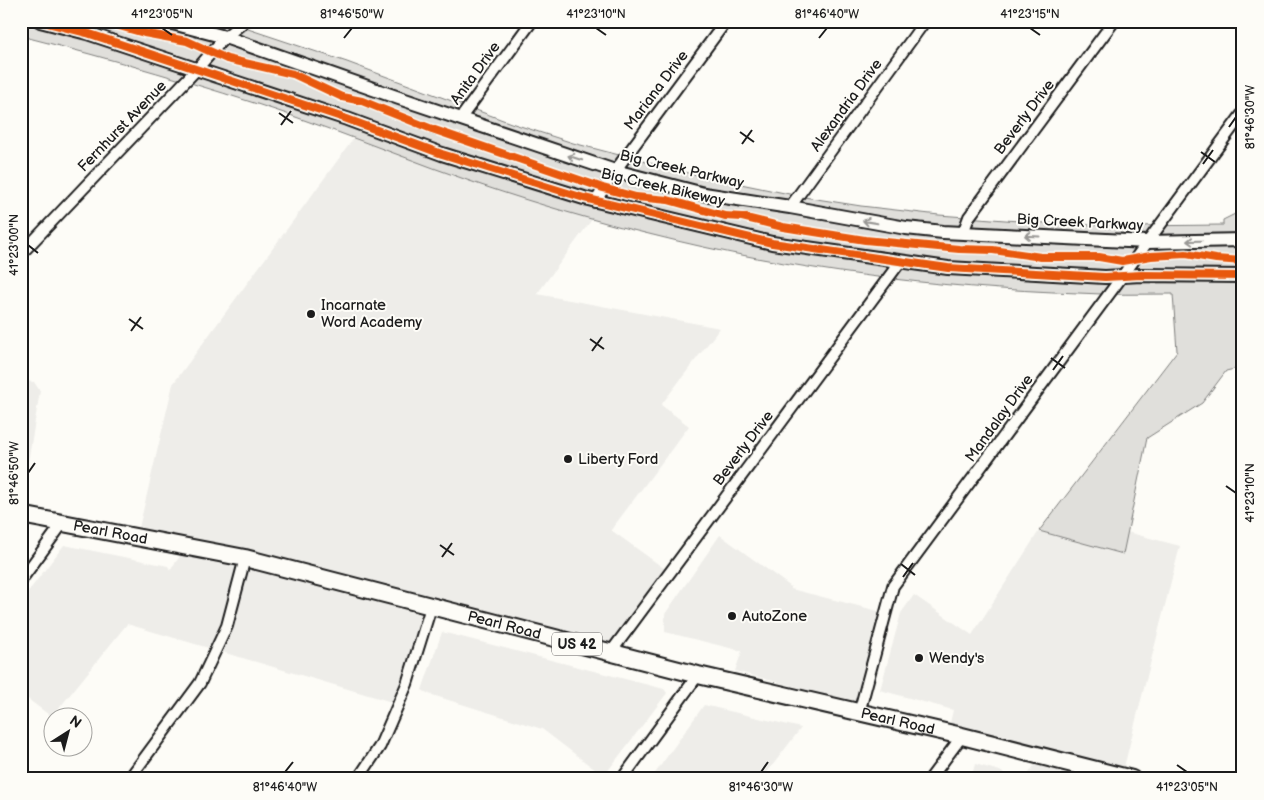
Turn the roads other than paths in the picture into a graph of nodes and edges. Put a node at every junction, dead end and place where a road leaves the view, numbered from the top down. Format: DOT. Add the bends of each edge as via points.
graph roads {
  1 [pos="40,21"];
  2 [pos="165,21"];
  3 [pos="245,21"];
  4 [pos="532,21"];
  5 [pos="726,21"];
  6 [pos="925,21"];
  7 [pos="1114,21"];
  8 [pos="225,37"];
  9 [pos="197,69"];
  10 [pos="1243,113"];
  11 [pos="460,119"];
  12 [pos="615,171"];
  13 [pos="595,202"];
  14 [pos="790,207"];
  15 [pos="963,233"];
  16 [pos="1243,240"];
  17 [pos="1148,242"];
  18 [pos="21,254"];
  19 [pos="900,262"];
  20 [pos="1122,276"];
  21 [pos="1243,276"];
  22 [pos="21,515"];
  23 [pos="62,524"];
  24 [pos="245,558"];
  25 [pos="21,580"];
  26 [pos="431,608"];
  27 [pos="611,652"];
  28 [pos="698,676"];
  29 [pos="858,713"];
  30 [pos="962,736"];
  31 [pos="129,779"];
  32 [pos="358,779"];
  33 [pos="622,779"];
  34 [pos="930,779"];
  35 [pos="1132,779"];
  1 -- 9 [label="street"];
  2 -- 8 [label="street, Big Creek Parkway"];
  3 -- 8 [label="street, Fernhurst Avenue"];
  4 -- 11 [label="street, Anita Drive"];
  5 -- 12 [label="street, Mariana Drive"];
  6 -- 14 [label="street, Alexandria Drive"];
  7 -- 15 [label="street, Beverly Drive" via="969,217"];
  8 -- 9 [label="street, Fernhurst Avenue"];
  8 -- 11 [label="street, Big Creek Parkway"];
  9 -- 13 [label="street" via="442,154"];
  9 -- 18 [label="street, Fernhurst Avenue"];
  10 -- 17 [label="street, Mandalay Drive"];
  12 -- 11 [label="street, Big Creek Parkway, one-way"];
  12 -- 13 [label="street, Mariana Drive"];
  12 -- 14 [label="street, Big Creek Parkway" via="704,194"];
  13 -- 19 [label="street" via="772,243"];
  15 -- 14 [label="street, Big Creek Parkway, one-way" via="906,228"];
  17 -- 15 [label="street, Big Creek Parkway, one-way"];
  16 -- 17 [label="street, Big Creek Parkway, one-way"];
  17 -- 20 [label="street, Mandalay Drive"];
  19 -- 20 [label="street" via="1105,278"];
  19 -- 27 [label="street, Beverly Drive"];
  20 -- 21 [label="street"];
  20 -- 29 [label="street, Mandalay Drive" via="894,586"];
  22 -- 23 [label="main road, Pearl Road / US 42"];
  23 -- 24 [label="main road, Pearl Road / US 42"];
  23 -- 25 [label="street"];
  24 -- 26 [label="main road, Pearl Road / US 42"];
  24 -- 31 [label="street" via="227,626 200,683"];
  26 -- 27 [label="main road, Pearl Road / US 42"];
  26 -- 32 [label="street" via="407,684 380,746"];
  27 -- 28 [label="main road, Pearl Road / US 42"];
  28 -- 29 [label="main road, Pearl Road / US 42"];
  28 -- 33 [label="street"];
  29 -- 30 [label="main road, Pearl Road / US 42"];
  30 -- 34 [label="street"];
  30 -- 35 [label="main road, Pearl Road / US 42"];
}
